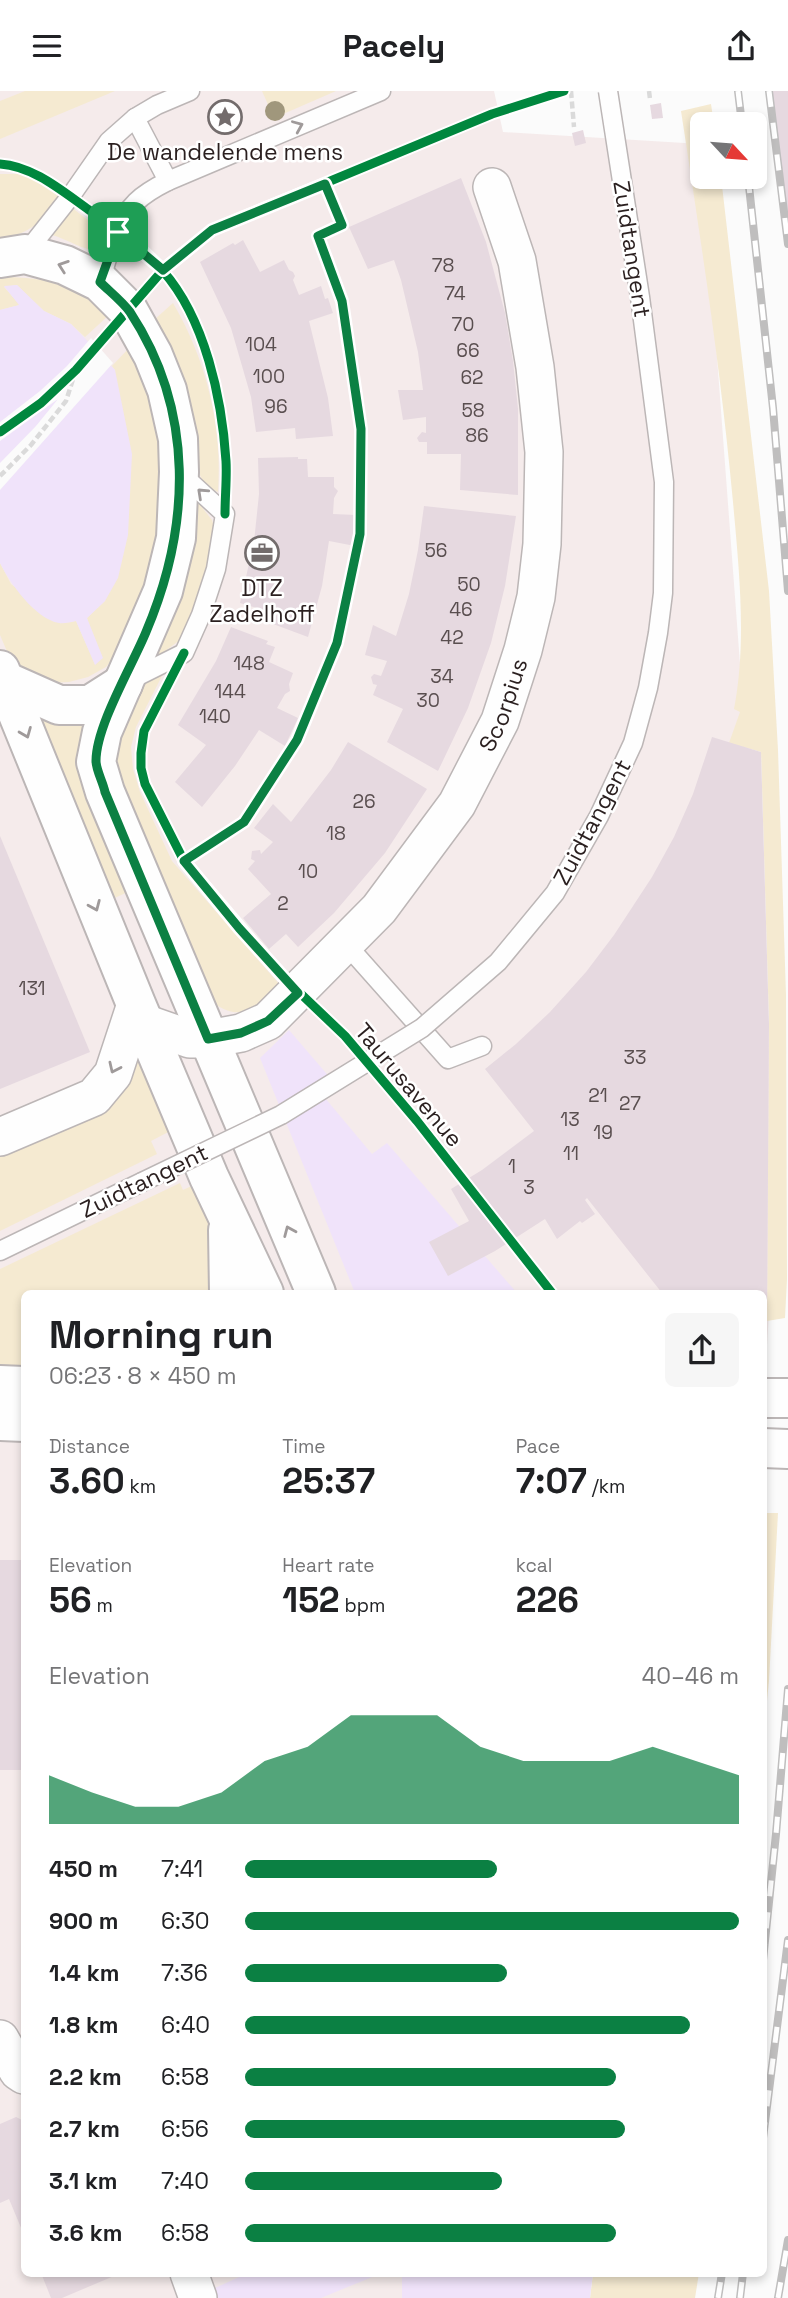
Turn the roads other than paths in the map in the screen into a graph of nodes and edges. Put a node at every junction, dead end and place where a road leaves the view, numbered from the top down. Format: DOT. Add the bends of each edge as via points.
graph roads {
  1 [pos="190,91"];
  2 [pos="381,91"];
  3 [pos="608,91"];
  4 [pos="135,118"];
  5 [pos="167,181"];
  6 [pos="492,187"];
  7 [pos="12,256"];
  8 [pos="100,282"];
  9 [pos="179,472"];
  10 [pos="3,676"];
  11 [pos="122,684"];
  12 [pos="345,943"];
  13 [pos="140,1013"];
  14 [pos="208,1039"];
  15 [pos="482,1046"];
  16 [pos="0,1137"];
  17 [pos="228,1217"];
  18 [pos="0,1251"];
  19 [pos="229,1290"];
  20 [pos="263,1290"];
  21 [pos="315,1290"];
  22 [pos="0,1385"];
  23 [pos="21,1385"];
  24 [pos="767,1398"];
  25 [pos="788,1398"];
  26 [pos="0,1421"];
  27 [pos="21,1422"];
  28 [pos="767,1448"];
  29 [pos="788,1449"];
  30 [pos="0,2039"];
  31 [pos="21,2073"];
  32 [pos="190,2277"];
  33 [pos="198,2298"];
  1 -- 4 [label="lane"];
  5 -- 2 [label="lane, one-way"];
  3 -- 18 [label="lane, Zuidtangent, bridge" via="664,482 665,553 648,688 633,743 599,816 555,893 498,962 422,1028 281,1115"];
  4 -- 5 [label="lane"];
  4 -- 7 [label="lane" via="109,142 70,197"];
  5 -- 8 [label="lane" via="134,203 124,218"];
  6 -- 12 [label="street, Scorpius" via="517,261 535,367 544,452 536,597 500,720 457,804 379,909"];
  8 -- 7 [label="main road, one-way" via="65,265"];
  8 -- 9 [label="main road" via="128,310 153,355 167,390"];
  9 -- 11 [label="main road" via="176,538 163,591"];
  11 -- 9 [label="lane, one-way" via="184,653 216,569 225,514"];
  10 -- 11 [label="main road" via="59,705 90,705"];
  10 -- 13 [label="main road, one-way"];
  11 -- 14 [label="main road" via="102,731 96,762"];
  12 -- 14 [label="street, Scorpius" via="268,1021 241,1033"];
  12 -- 15 [label="lane" via="448,1059"];
  13 -- 14 [label="street, Scorpius" via="190,1039"];
  13 -- 16 [label="street, one-way" via="113,1074 94,1097"];
  13 -- 17 [label="main road"];
  21 -- 14 [label="main road, one-way"];
  17 -- 19 [label="main road"];
  17 -- 20 [label="main road"];
  22 -- 23 [label="main road"];
  24 -- 25 [label="main road"];
  26 -- 27 [label="main road"];
  28 -- 29 [label="main road"];
  30 -- 31 [label="street"];
  32 -- 33 [label="street"];
}
